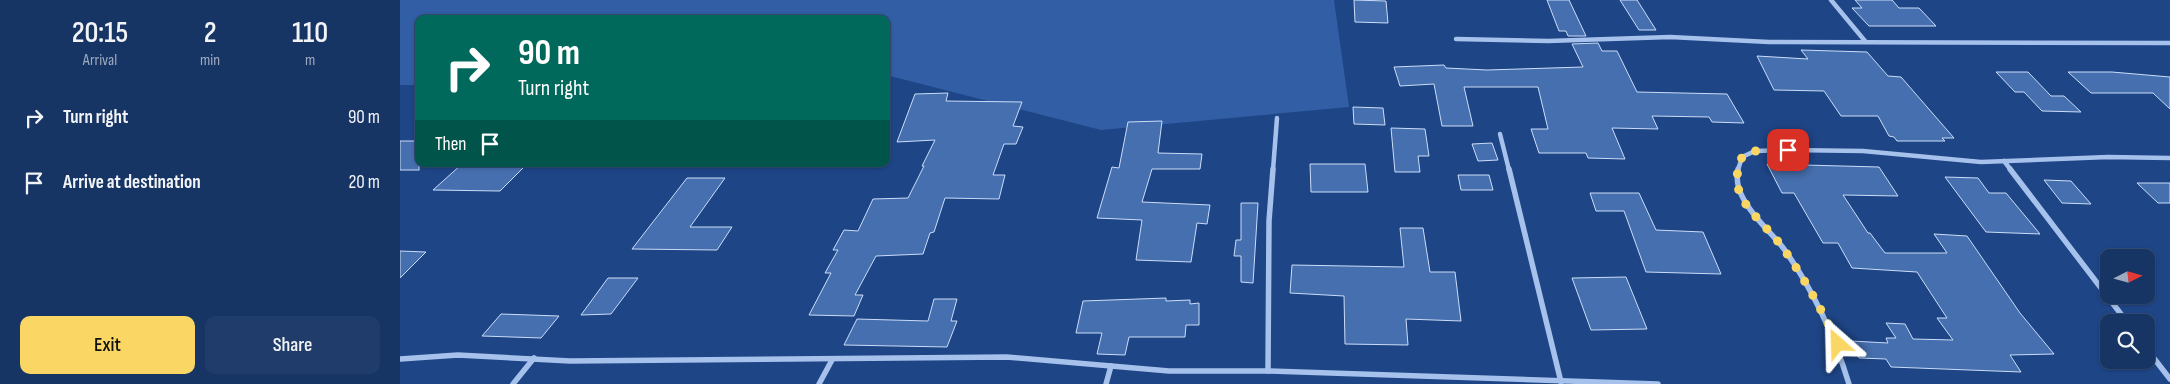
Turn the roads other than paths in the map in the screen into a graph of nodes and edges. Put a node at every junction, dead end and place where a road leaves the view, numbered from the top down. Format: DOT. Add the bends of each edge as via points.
graph roads {
  1 [pos="1831,0"];
  2 [pos="1456,39"];
  3 [pos="1865,41"];
  4 [pos="2170,43"];
  5 [pos="1277,118"];
  6 [pos="1500,134"];
  7 [pos="2170,158"];
  8 [pos="2004,161"];
  9 [pos="2121,314"];
  10 [pos="534,358"];
  11 [pos="400,359"];
  12 [pos="832,360"];
  13 [pos="2155,360"];
  14 [pos="1111,366"];
  15 [pos="1268,371"];
  16 [pos="2170,379"];
  17 [pos="1562,382"];
  18 [pos="513,384"];
  19 [pos="819,384"];
  20 [pos="1106,384"];
  21 [pos="1658,384"];
  22 [pos="1849,384"];
  1 -- 3 [label="street"];
  2 -- 3 [label="street" via="1548,41 1670,37 1769,42"];
  3 -- 4 [label="street"];
  5 -- 15 [label="street" via="1269,221"];
  6 -- 17 [label="street"];
  7 -- 8 [label="street"];
  8 -- 9 [label="street"];
  8 -- 22 [label="street" via="1954,161 1837,151 1754,151 1742,157 1736,173 1741,196 1782,247 1818,302 1838,344"];
  10 -- 11 [label="street" via="458,355"];
  10 -- 12 [label="street" via="570,361"];
  10 -- 18 [label="street"];
  12 -- 14 [label="street" via="916,356 1007,357"];
  12 -- 19 [label="street"];
  13 -- 16 [label="street"];
  14 -- 15 [label="street" via="1169,371"];
  14 -- 20 [label="street"];
  15 -- 17 [label="street"];
  17 -- 21 [label="street"];
}
